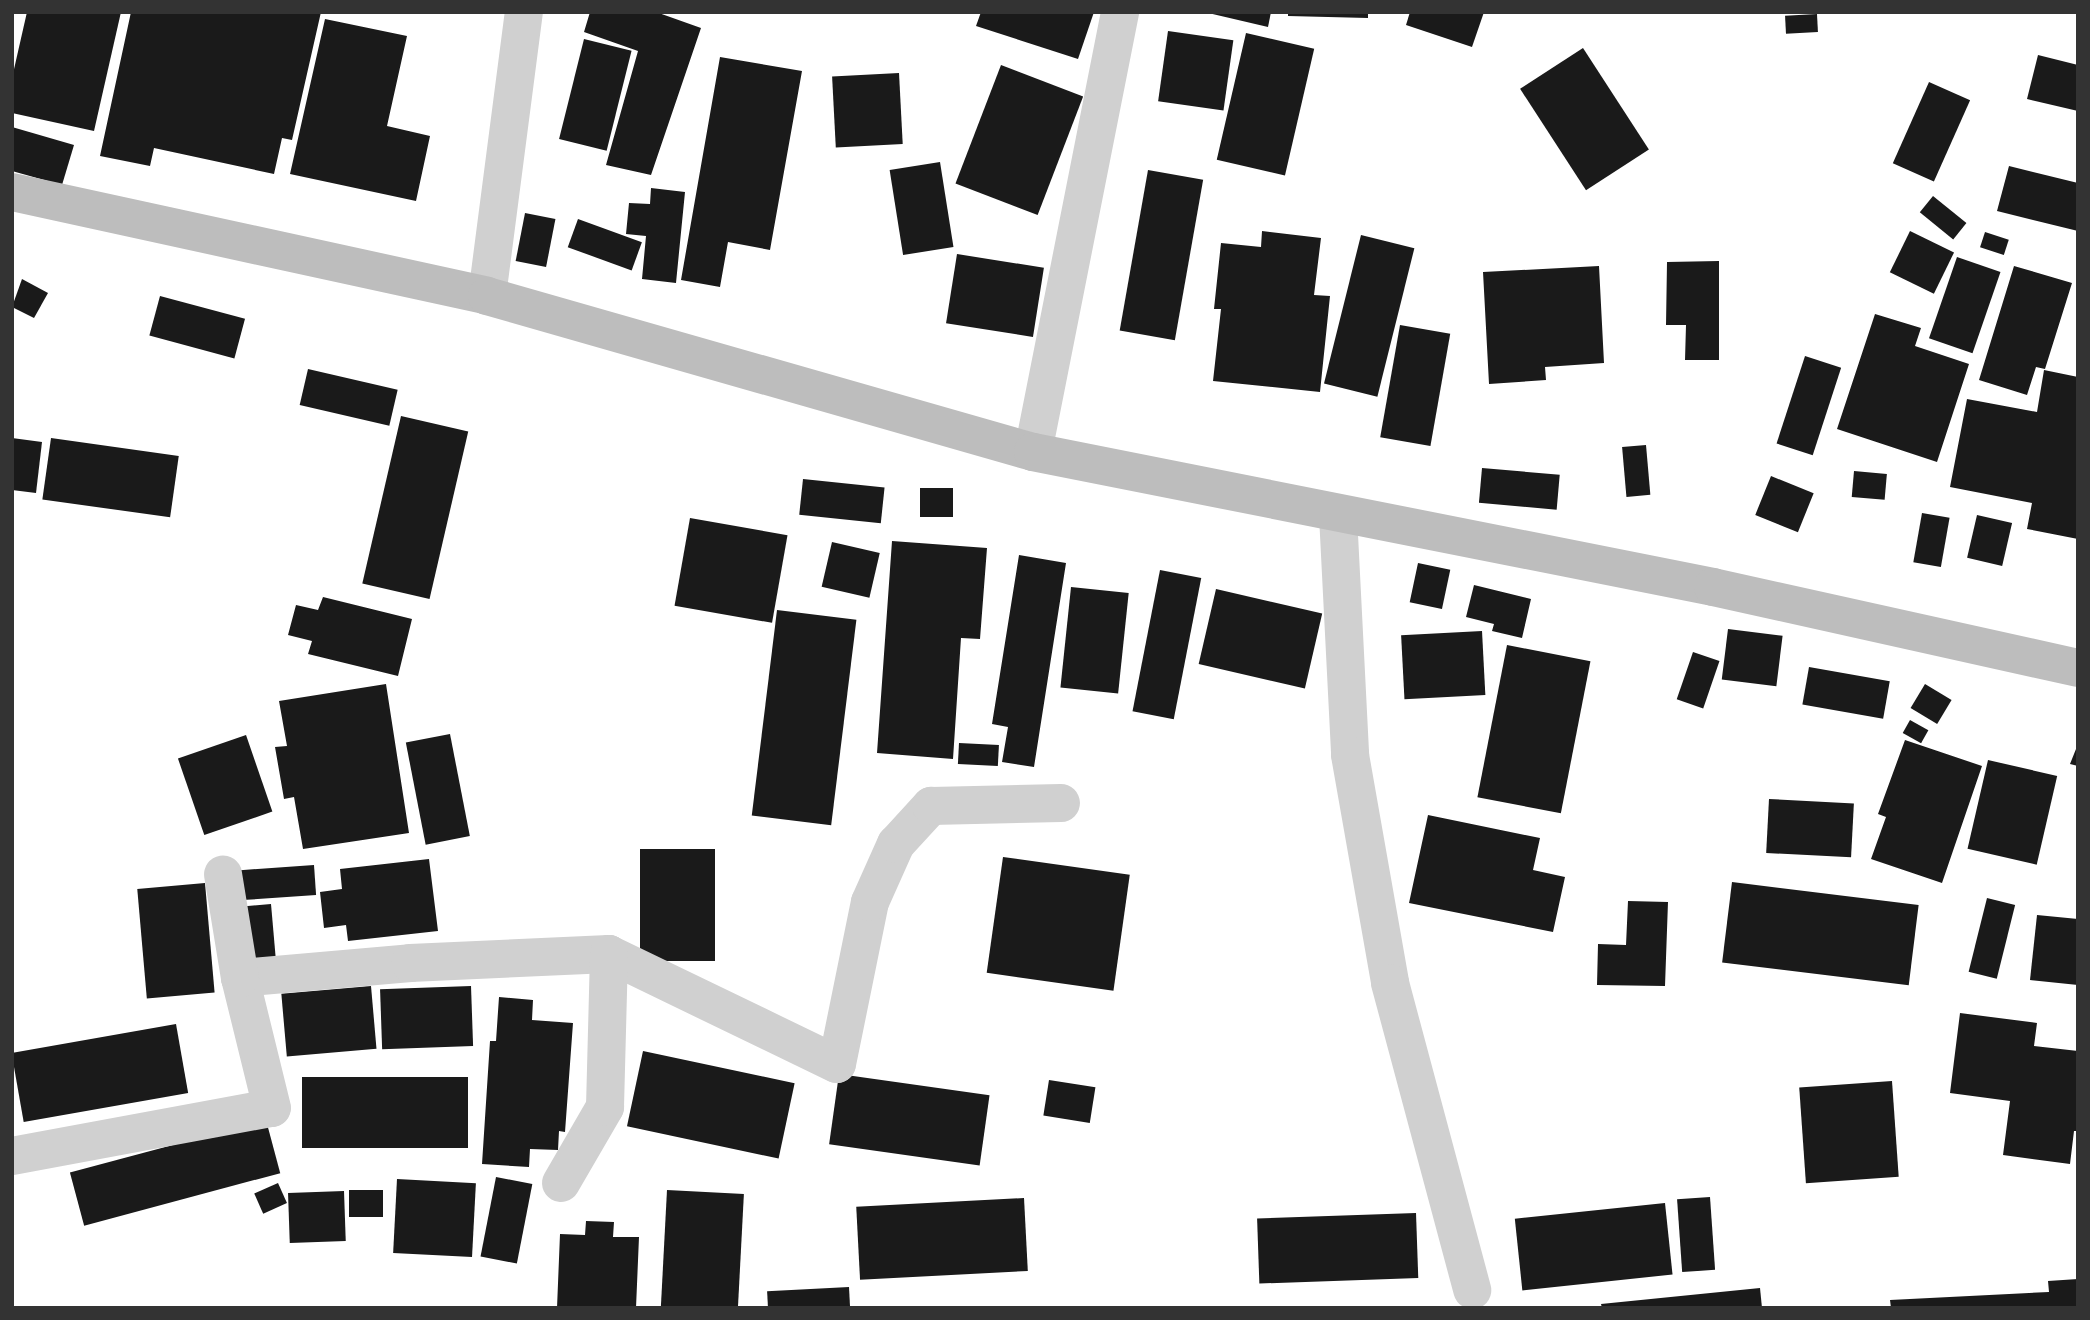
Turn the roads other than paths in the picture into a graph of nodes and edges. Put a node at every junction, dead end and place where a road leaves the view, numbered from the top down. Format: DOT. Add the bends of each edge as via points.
graph roads {
  1 [pos="524,12"];
  2 [pos="1120,12"];
  3 [pos="12,192"];
  4 [pos="487,296"];
  5 [pos="1033,452"];
  6 [pos="1338,515"];
  7 [pos="2078,668"];
  8 [pos="1061,803"];
  9 [pos="223,874"];
  10 [pos="609,954"];
  11 [pos="240,978"];
  12 [pos="12,1156"];
  13 [pos="561,1182"];
  14 [pos="1472,1290"];
  1 -- 4 [label="street"];
  2 -- 5 [label="street"];
  3 -- 4 [label="street"];
  4 -- 5 [label="street"];
  5 -- 6 [label="street"];
  6 -- 7 [label="street" via="1713,587"];
  6 -- 14 [label="street" via="1354,782 1390,983"];
  8 -- 10 [label="street" via="930,806 896,844 870,902 837,1064"];
  9 -- 11 [label="street"];
  10 -- 11 [label="street" via="410,963"];
  10 -- 13 [label="street" via="605,1108"];
  11 -- 12 [label="street" via="272,1108"];
}
